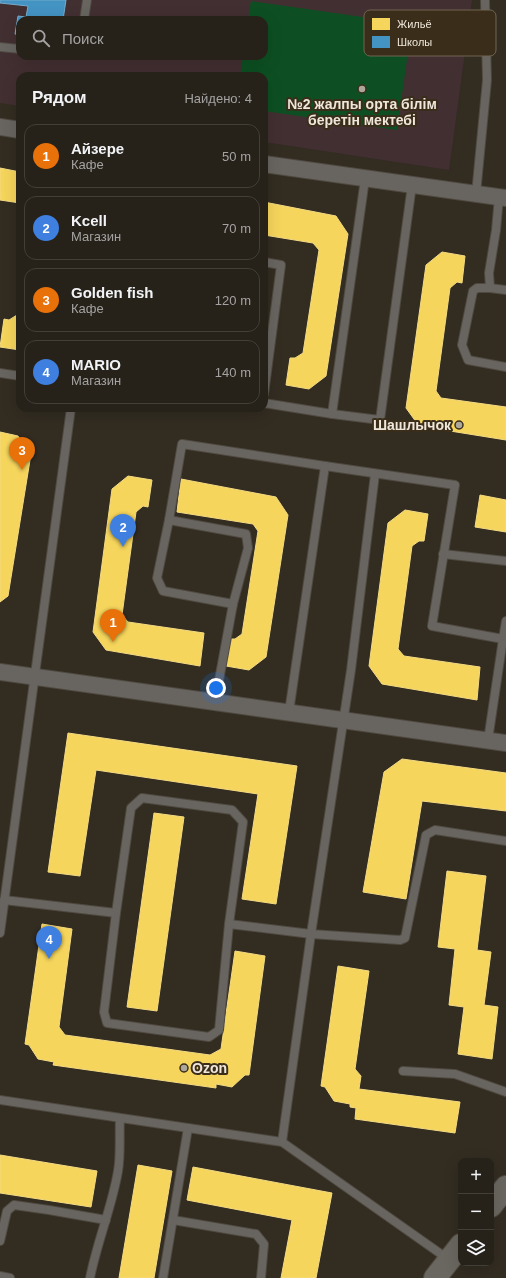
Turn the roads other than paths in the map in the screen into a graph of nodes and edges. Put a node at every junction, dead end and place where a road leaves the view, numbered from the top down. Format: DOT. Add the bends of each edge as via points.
graph roads {
  1 [pos="87,0"];
  2 [pos="485,0"];
  3 [pos="485,10"];
  4 [pos="85,16"];
  5 [pos="0,47"];
  6 [pos="16,49"];
  7 [pos="486,56"];
  8 [pos="0,127"];
  9 [pos="16,129"];
  10 [pos="268,165"];
  11 [pos="365,179"];
  12 [pos="412,185"];
  13 [pos="476,194"];
  14 [pos="502,198"];
  15 [pos="268,263"];
  16 [pos="490,288"];
  17 [pos="506,290"];
  18 [pos="268,346"];
  19 [pos="506,367"];
  20 [pos="0,373"];
  21 [pos="16,375"];
  22 [pos="268,403"];
  23 [pos="70,412"];
  24 [pos="332,414"];
  25 [pos="324,466"];
  26 [pos="375,474"];
  27 [pos="169,520"];
  28 [pos="443,554"];
  29 [pos="506,561"];
  30 [pos="233,604"];
  31 [pos="506,620"];
  32 [pos="503,639"];
  33 [pos="0,672"];
  34 [pos="35,677"];
  35 [pos="215,702"];
  36 [pos="290,712"];
  37 [pos="344,720"];
  38 [pos="488,740"];
  39 [pos="506,743"];
  40 [pos="506,841"];
  41 [pos="4,900"];
  42 [pos="116,913"];
  43 [pos="229,924"];
  44 [pos="0,933"];
  45 [pos="312,934"];
  46 [pos="403,1071"];
  47 [pos="506,1092"];
  48 [pos="0,1100"];
  49 [pos="120,1118"];
  50 [pos="188,1128"];
  51 [pos="282,1142"];
  52 [pos="506,1187"];
  53 [pos="494,1202"];
  54 [pos="106,1220"];
  55 [pos="173,1220"];
  56 [pos="0,1241"];
  57 [pos="455,1252"];
  58 [pos="0,1276"];
  59 [pos="10,1278"];
  60 [pos="90,1278"];
  61 [pos="163,1278"];
  62 [pos="261,1278"];
  63 [pos="435,1278"];
  1 -- 4 [label="lane"];
  2 -- 3 [label="lane"];
  5 -- 6 [label="lane"];
  7 -- 13 [label="lane" via="487,80"];
  8 -- 9 [label="street"];
  10 -- 11 [label="street"];
  11 -- 12 [label="street"];
  11 -- 24 [label="lane"];
  12 -- 13 [label="street"];
  12 -- 24 [label="lane" via="380,420"];
  13 -- 14 [label="street"];
  14 -- 16 [label="lane" via="489,273"];
  15 -- 18 [label="lane" via="281,266"];
  16 -- 17 [label="lane"];
  16 -- 19 [label="lane" via="477,288 473,291 462,345 468,360"];
  20 -- 21 [label="lane"];
  22 -- 24 [label="lane"];
  23 -- 34 [label="lane"];
  25 -- 26 [label="lane"];
  25 -- 27 [label="lane" via="182,444"];
  25 -- 36 [label="lane"];
  26 -- 28 [label="lane" via="455,484"];
  26 -- 37 [label="lane"];
  27 -- 30 [label="lane" via="157,578 163,591"];
  27 -- 30 [label="lane" via="246,534 248,548"];
  28 -- 29 [label="lane"];
  28 -- 32 [label="lane" via="432,626"];
  30 -- 35 [label="lane"];
  31 -- 32 [label="lane"];
  32 -- 38 [label="lane"];
  33 -- 34 [label="street"];
  34 -- 35 [label="street"];
  34 -- 41 [label="lane"];
  35 -- 36 [label="street"];
  36 -- 37 [label="street"];
  37 -- 38 [label="street"];
  37 -- 45 [label="lane"];
  38 -- 39 [label="street"];
  40 -- 45 [label="lane" via="435,830 426,835 405,938 400,940"];
  41 -- 42 [label="lane"];
  41 -- 44 [label="lane"];
  42 -- 43 [label="lane" via="131,808 142,798 232,810 243,822"];
  42 -- 43 [label="lane" via="104,1012 107,1023 209,1037 219,1030"];
  43 -- 45 [label="lane"];
  45 -- 51 [label="lane"];
  46 -- 47 [label="lane" via="455,1074"];
  48 -- 49 [label="lane"];
  49 -- 50 [label="lane"];
  49 -- 54 [label="lane" via="118,1169"];
  50 -- 51 [label="lane"];
  50 -- 55 [label="lane"];
  51 -- 57 [label="lane"];
  52 -- 53 [label="street"];
  54 -- 56 [label="lane" via="14,1205 7,1211"];
  54 -- 60 [label="lane"];
  55 -- 61 [label="lane"];
  55 -- 62 [label="lane" via="256,1234 264,1244"];
  57 -- 63 [label="street"];
  58 -- 59 [label="lane"];
}
